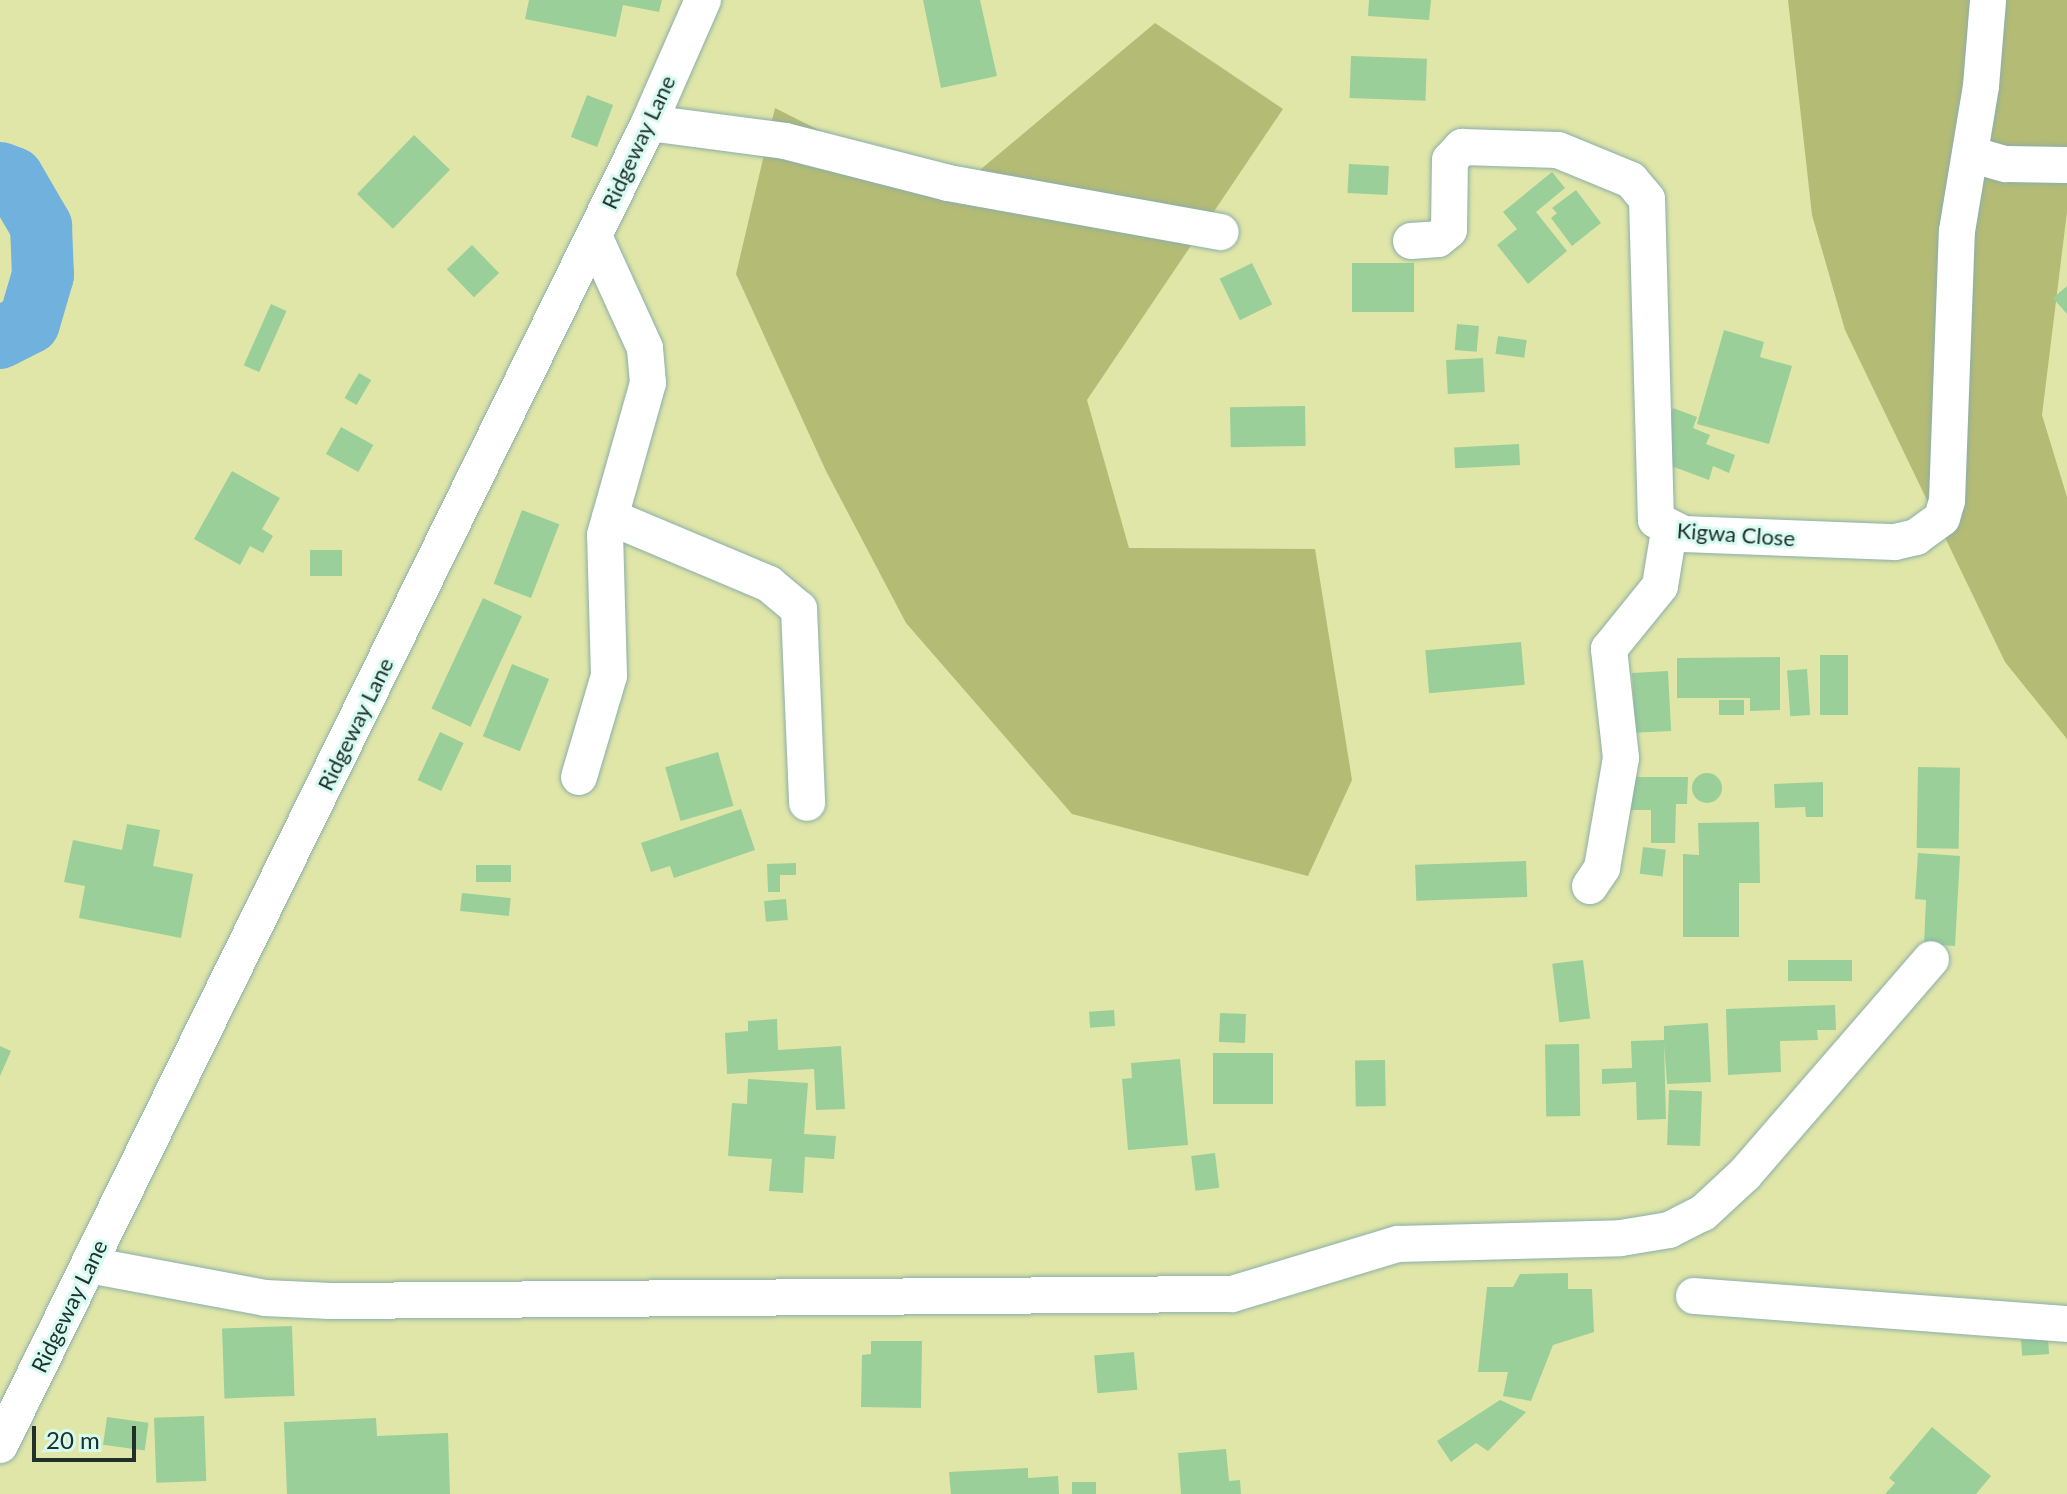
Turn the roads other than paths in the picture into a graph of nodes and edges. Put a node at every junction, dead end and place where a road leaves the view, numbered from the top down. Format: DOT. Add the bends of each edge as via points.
graph roads {
  1 [pos="703,0"];
  2 [pos="1988,0"];
  3 [pos="649,123"];
  4 [pos="1970,154"];
  5 [pos="2067,165"];
  6 [pos="1221,232"];
  7 [pos="594,236"];
  8 [pos="1411,241"];
  9 [pos="610,517"];
  10 [pos="1669,531"];
  11 [pos="579,777"];
  12 [pos="807,803"];
  13 [pos="1590,886"];
  14 [pos="1931,959"];
  15 [pos="89,1265"];
  16 [pos="1694,1296"];
  17 [pos="2067,1324"];
  18 [pos="0,1445"];
  1 -- 3 [label="street, Ridgeway Lane"];
  2 -- 4 [label="street, Kigwa Close"];
  3 -- 6 [label="street" via="785,141 948,183"];
  3 -- 7 [label="street, Ridgeway Lane"];
  4 -- 5 [label="street" via="2006,164"];
  4 -- 10 [label="street, Kigwa Close" via="1957,231 1942,518 1916,537 1895,542"];
  7 -- 9 [label="street" via="648,365 648,383"];
  7 -- 15 [label="street, Ridgeway Lane"];
  8 -- 10 [label="street, Kigwa Close" via="1438,239 1449,230 1450,160 1462,147 1558,150 1640,187 1647,199 1652,505 1656,520"];
  9 -- 11 [label="street" via="605,535 609,676"];
  9 -- 12 [label="street" via="769,584 799,609"];
  10 -- 13 [label="street" via="1660,586 1609,649 1621,758 1602,868"];
  14 -- 15 [label="street" via="1745,1174 1703,1213 1669,1230 1621,1238 1398,1244 1232,1294 331,1301 265,1298"];
  15 -- 18 [label="street, Ridgeway Lane"];
  16 -- 17 [label="street"];
}
